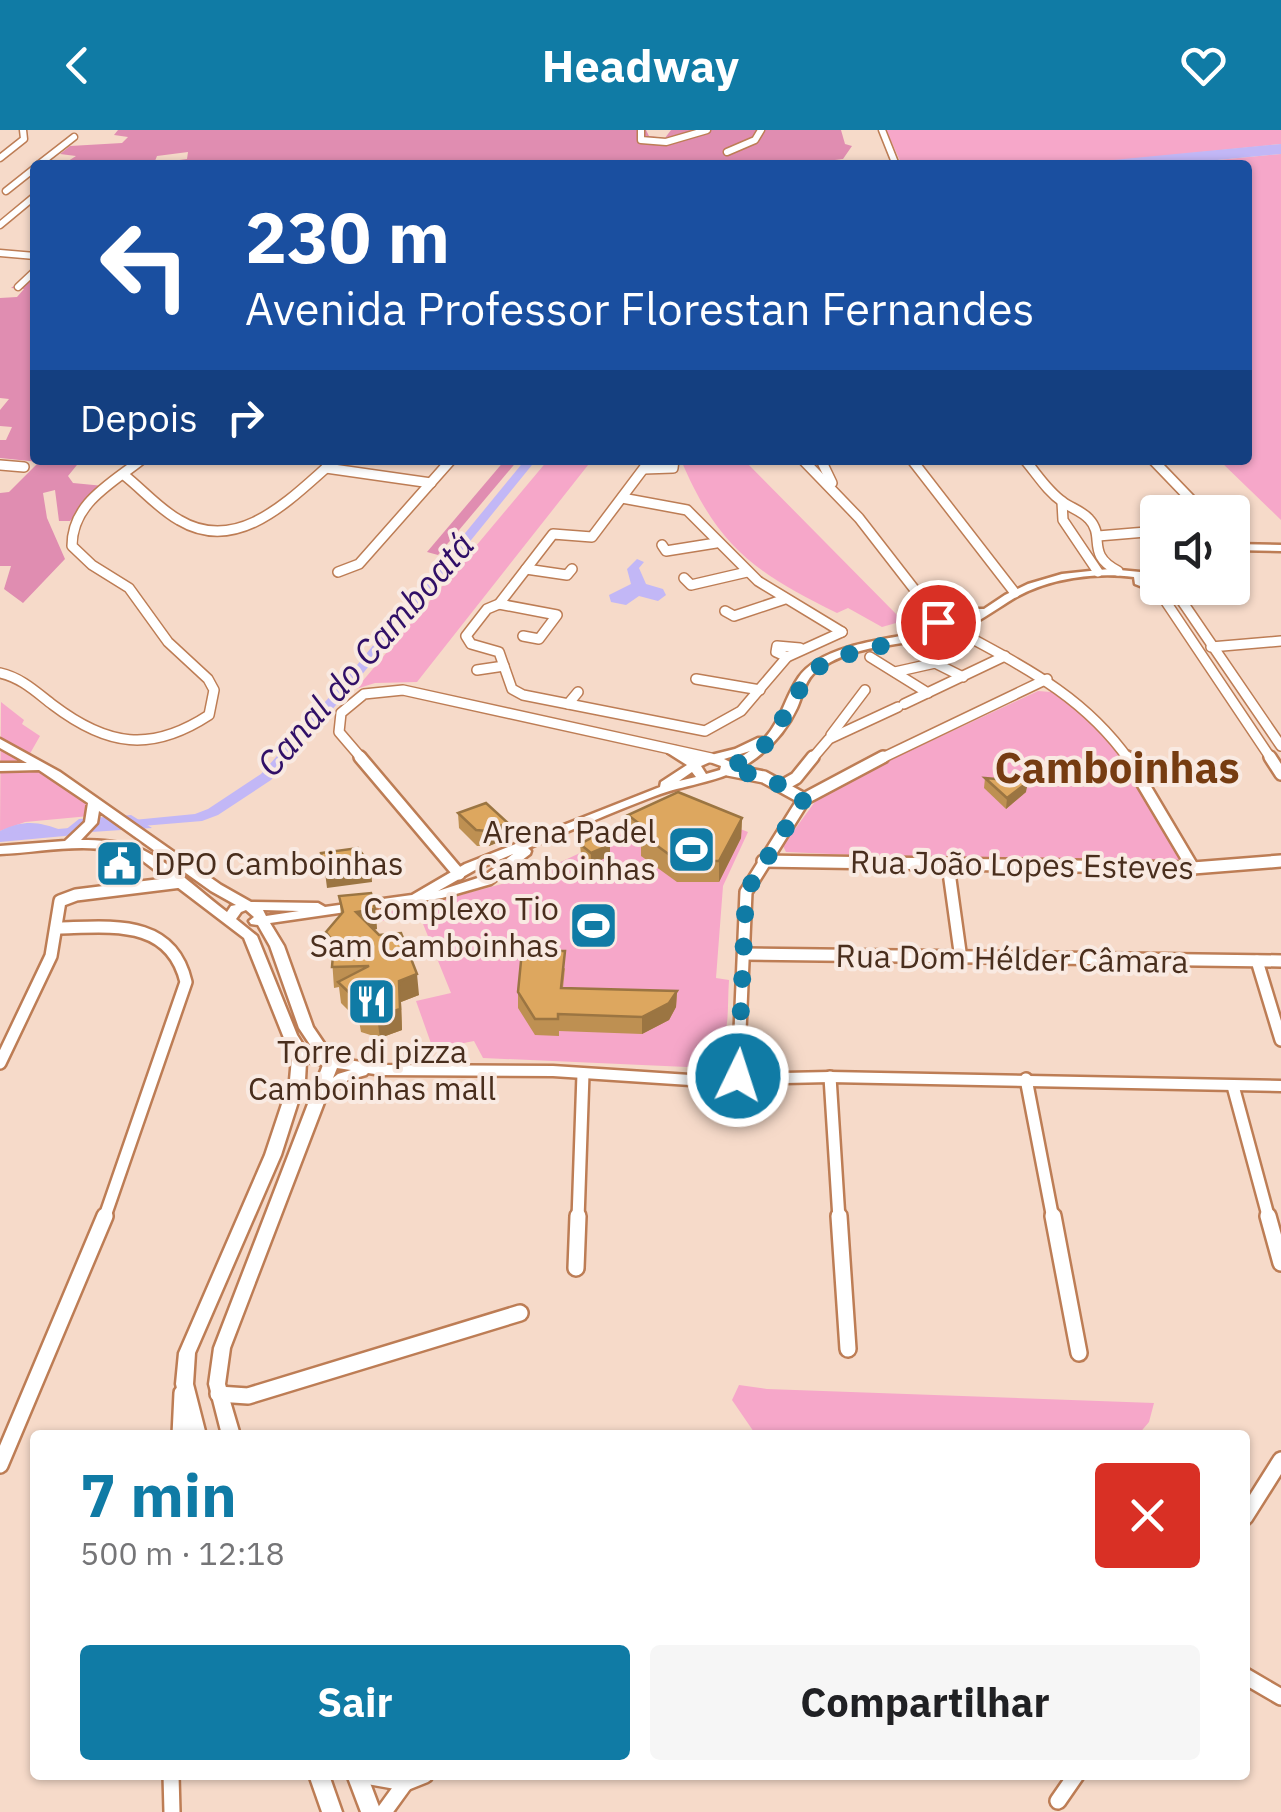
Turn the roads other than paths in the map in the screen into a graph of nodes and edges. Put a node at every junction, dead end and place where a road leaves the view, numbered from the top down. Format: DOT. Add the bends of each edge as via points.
graph roads {
  1 [pos="23,130"];
  2 [pos="641,130"];
  3 [pos="707,130"];
  4 [pos="761,130"];
  5 [pos="882,130"];
  6 [pos="74,137"];
  7 [pos="727,152"];
  8 [pos="0,158"];
  9 [pos="45,160"];
  10 [pos="894,160"];
  11 [pos="30,171"];
  12 [pos="3,191"];
  13 [pos="30,194"];
  14 [pos="30,199"];
  15 [pos="0,225"];
  16 [pos="0,253"];
  17 [pos="30,256"];
  18 [pos="30,276"];
  19 [pos="18,287"];
  20 [pos="0,465"];
  21 [pos="135,465"];
  22 [pos="329,465"];
  23 [pos="447,465"];
  24 [pos="646,465"];
  25 [pos="809,465"];
  26 [pos="824,465"];
  27 [pos="916,465"];
  28 [pos="1029,465"];
  29 [pos="1158,465"];
  30 [pos="24,467"];
  31 [pos="326,468"];
  32 [pos="124,475"];
  33 [pos="431,483"];
  34 [pos="619,483"];
  35 [pos="632,485"];
  36 [pos="139,487"];
  37 [pos="108,488"];
  38 [pos="834,488"];
  39 [pos="1187,495"];
  40 [pos="622,498"];
  41 [pos="1062,502"];
  42 [pos="1140,532"];
  43 [pos="1098,536"];
  44 [pos="716,543"];
  45 [pos="662,545"];
  46 [pos="1250,547"];
  47 [pos="1281,548"];
  48 [pos="526,569"];
  49 [pos="572,569"];
  50 [pos="1118,570"];
  51 [pos="338,572"];
  52 [pos="747,572"];
  53 [pos="1098,572"];
  54 [pos="1076,575"];
  55 [pos="684,578"];
  56 [pos="1139,578"];
  57 [pos="1015,593"];
  58 [pos="786,599"];
  59 [pos="499,604"];
  60 [pos="1168,605"];
  61 [pos="1185,605"];
  62 [pos="725,611"];
  63 [pos="822,620"];
  64 [pos="948,625"];
  65 [pos="808,626"];
  66 [pos="523,636"];
  67 [pos="1281,642"];
  68 [pos="1215,647"];
  69 [pos="1197,648"];
  70 [pos="1005,656"];
  71 [pos="870,657"];
  72 [pos="504,666"];
  73 [pos="477,670"];
  74 [pos="713,670"];
  75 [pos="895,672"];
  76 [pos="0,673"];
  77 [pos="962,677"];
  78 [pos="1047,679"];
  79 [pos="760,690"];
  80 [pos="865,690"];
  81 [pos="578,692"];
  82 [pos="928,693"];
  83 [pos="568,704"];
  84 [pos="634,707"];
  85 [pos="612,714"];
  86 [pos="779,729"];
  87 [pos="829,738"];
  88 [pos="0,743"];
  89 [pos="1281,746"];
  90 [pos="672,750"];
  91 [pos="711,758"];
  92 [pos="696,767"];
  93 [pos="0,768"];
  94 [pos="47,770"];
  95 [pos="728,770"];
  96 [pos="1281,774"];
  97 [pos="715,777"];
  98 [pos="782,786"];
  99 [pos="654,792"];
  100 [pos="804,799"];
  101 [pos="94,809"];
  102 [pos="542,840"];
  103 [pos="72,842"];
  104 [pos="1,850"];
  105 [pos="448,860"];
  106 [pos="763,861"];
  107 [pos="1281,861"];
  108 [pos="476,864"];
  109 [pos="948,865"];
  110 [pos="1194,868"];
  111 [pos="459,874"];
  112 [pos="488,880"];
  113 [pos="181,882"];
  114 [pos="417,898"];
  115 [pos="251,906"];
  116 [pos="338,909"];
  117 [pos="262,919"];
  118 [pos="232,921"];
  119 [pos="58,928"];
  120 [pos="744,954"];
  121 [pos="961,959"];
  122 [pos="1256,961"];
  123 [pos="1281,962"];
  124 [pos="292,1037"];
  125 [pos="1281,1040"];
  126 [pos="322,1048"];
  127 [pos="0,1063"];
  128 [pos="331,1064"];
  129 [pos="386,1070"];
  130 [pos="583,1074"];
  131 [pos="738,1076"];
  132 [pos="830,1076"];
  133 [pos="1026,1080"];
  134 [pos="1233,1086"];
  135 [pos="1281,1086"];
  136 [pos="317,1100"];
  137 [pos="269,1163"];
  138 [pos="290,1167"];
  139 [pos="1281,1263"];
  140 [pos="576,1268"];
  141 [pos="520,1313"];
  142 [pos="848,1348"];
  143 [pos="1079,1352"];
  144 [pos="182,1374"];
  145 [pos="218,1394"];
  146 [pos="248,1396"];
  147 [pos="224,1416"];
  148 [pos="180,1430"];
  149 [pos="196,1430"];
  150 [pos="229,1430"];
  151 [pos="1281,1460"];
  152 [pos="0,1465"];
  153 [pos="1250,1509"];
  154 [pos="1250,1679"];
  155 [pos="1281,1696"];
  156 [pos="171,1780"];
  157 [pos="321,1780"];
  158 [pos="360,1780"];
  159 [pos="388,1780"];
  160 [pos="413,1780"];
  161 [pos="1073,1780"];
  162 [pos="406,1783"];
  163 [pos="1058,1801"];
  164 [pos="172,1812"];
  165 [pos="332,1812"];
  166 [pos="371,1812"];
  167 [pos="384,1812"];
  1 -- 8 [label="street" via="24,139"];
  2 -- 3 [label="street" via="641,140 655,142"];
  4 -- 7 [label="street" via="755,140"];
  5 -- 10 [label="street"];
  6 -- 9 [label="street"];
  11 -- 12 [label="street"];
  12 -- 13 [label="street"];
  14 -- 15 [label="street"];
  16 -- 17 [label="street"];
  18 -- 19 [label="street"];
  20 -- 30 [label="street"];
  21 -- 32 [label="street"];
  22 -- 31 [label="street"];
  23 -- 33 [label="street"];
  24 -- 35 [label="street"];
  25 -- 38 [label="street"];
  26 -- 38 [label="street"];
  27 -- 57 [label="street"];
  28 -- 41 [label="street"];
  29 -- 39 [label="street"];
  31 -- 33 [label="street"];
  31 -- 36 [label="street" via="266,518 227,531 188,525"];
  32 -- 36 [label="street"];
  32 -- 37 [label="street"];
  33 -- 51 [label="street" via="359,564"];
  34 -- 35 [label="street"];
  35 -- 40 [label="street"];
  36 -- 37 [label="street"];
  37 -- 76 [label="street" via="72,522 72,546 130,588 168,642 208,679 214,690 209,715 169,738 106,737 82,727 18,678"];
  38 -- 64 [label="street"];
  40 -- 44 [label="street" via="687,510"];
  40 -- 48 [label="street" via="588,539 552,534"];
  41 -- 43 [label="street" via="1086,514"];
  41 -- 53 [label="street" via="1063,520"];
  42 -- 43 [label="street"];
  43 -- 50 [label="street" via="1095,548"];
  44 -- 45 [label="street" via="666,552"];
  44 -- 52 [label="street"];
  46 -- 47 [label="street"];
  48 -- 49 [label="street" via="567,576"];
  48 -- 59 [label="street"];
  50 -- 53 [label="street"];
  50 -- 56 [label="street"];
  52 -- 55 [label="street" via="691,585"];
  52 -- 58 [label="street"];
  53 -- 54 [label="street"];
  54 -- 56 [label="street"];
  54 -- 57 [label="street"];
  57 -- 64 [label="street"];
  58 -- 62 [label="street" via="734,616"];
  58 -- 63 [label="street"];
  59 -- 66 [label="street" via="557,614 539,639"];
  59 -- 72 [label="street" via="487,609 465,640 496,650"];
  60 -- 69 [label="street"];
  61 -- 68 [label="street"];
  63 -- 65 [label="street"];
  63 -- 79 [label="street" via="842,632 787,657"];
  64 -- 70 [label="street"];
  64 -- 86 [label="street" via="834,658 810,672"];
  67 -- 68 [label="street"];
  68 -- 69 [label="street"];
  68 -- 89 [label="street"];
  69 -- 96 [label="street"];
  70 -- 77 [label="street"];
  70 -- 78 [label="street"];
  71 -- 75 [label="street"];
  72 -- 73 [label="street"];
  72 -- 83 [label="street" via="518,694"];
  74 -- 79 [label="street" via="701,680"];
  75 -- 77 [label="street" via="934,663"];
  75 -- 82 [label="street"];
  77 -- 82 [label="street"];
  78 -- 100 [label="street"];
  78 -- 110 [label="street" via="1100,724"];
  79 -- 85 [label="street" via="731,718 705,731"];
  80 -- 87 [label="street"];
  81 -- 83 [label="street"];
  82 -- 87 [label="street"];
  83 -- 85 [label="street"];
  84 -- 85 [label="street"];
  86 -- 91 [label="street" via="748,749"];
  86 -- 95 [label="street" via="756,754"];
  87 -- 98 [label="street"];
  88 -- 94 [label="street"];
  90 -- 91 [label="street"];
  90 -- 92 [label="street"];
  90 -- 105 [label="street" via="403,690 364,694 342,713 339,732"];
  91 -- 92 [label="street"];
  91 -- 95 [label="street"];
  92 -- 97 [label="street"];
  92 -- 99 [label="street"];
  93 -- 94 [label="street"];
  94 -- 101 [label="street"];
  95 -- 97 [label="street"];
  95 -- 98 [label="street"];
  97 -- 99 [label="street"];
  98 -- 100 [label="street"];
  99 -- 102 [label="street"];
  100 -- 106 [label="street"];
  101 -- 103 [label="street"];
  101 -- 115 [label="street" via="112,814"];
  102 -- 108 [label="street"];
  102 -- 112 [label="street"];
  103 -- 104 [label="street"];
  103 -- 113 [label="street" via="132,848"];
  105 -- 108 [label="street"];
  105 -- 111 [label="street"];
  106 -- 109 [label="street, Rua João Lopes Esteves"];
  106 -- 120 [label="street" via="746,892"];
  107 -- 110 [label="street, Rua João Lopes Esteves"];
  108 -- 111 [label="street"];
  108 -- 112 [label="street" via="491,870"];
  109 -- 110 [label="street, Rua João Lopes Esteves"];
  109 -- 121 [label="street"];
  111 -- 112 [label="street" via="472,882"];
  111 -- 114 [label="street"];
  112 -- 114 [label="street"];
  113 -- 118 [label="street"];
  113 -- 119 [label="street" via="66,897 57,904"];
  114 -- 116 [label="street"];
  115 -- 116 [label="street"];
  115 -- 117 [label="street"];
  115 -- 118 [label="street" via="236,909"];
  116 -- 117 [label="street"];
  117 -- 118 [label="street"];
  117 -- 126 [label="street" via="306,1028"];
  118 -- 124 [label="street" via="254,944"];
  119 -- 127 [label="street"];
  119 -- 152 [label="street" via="152,934 176,949 186,982 107,1215"];
  120 -- 121 [label="street, Rua Dom Hélder Câmara"];
  120 -- 131 [label="street"];
  121 -- 122 [label="street, Rua Dom Hélder Câmara"];
  122 -- 123 [label="street, Rua Dom Hélder Câmara"];
  122 -- 125 [label="street"];
  124 -- 128 [label="street" via="302,1054"];
  124 -- 137 [label="street" via="300,1079"];
  126 -- 128 [label="street"];
  126 -- 129 [label="street"];
  128 -- 129 [label="street"];
  128 -- 136 [label="street"];
  129 -- 130 [label="street"];
  129 -- 136 [label="street" via="343,1077"];
  130 -- 131 [label="street"];
  130 -- 140 [label="street"];
  131 -- 132 [label="street"];
  132 -- 133 [label="street"];
  132 -- 142 [label="street"];
  133 -- 134 [label="street"];
  133 -- 143 [label="street"];
  134 -- 135 [label="street"];
  134 -- 139 [label="street"];
  136 -- 138 [label="street"];
  137 -- 138 [label="street"];
  137 -- 144 [label="street"];
  138 -- 145 [label="street" via="227,1329"];
  141 -- 146 [label="street"];
  144 -- 148 [label="street"];
  144 -- 149 [label="street"];
  145 -- 146 [label="street"];
  145 -- 147 [label="street"];
  146 -- 147 [label="street"];
  147 -- 150 [label="street"];
  151 -- 153 [label="street"];
  154 -- 155 [label="street"];
  156 -- 164 [label="street"];
  157 -- 165 [label="street"];
  158 -- 166 [label="street"];
  159 -- 162 [label="street"];
  160 -- 162 [label="street"];
  161 -- 163 [label="street"];
  162 -- 167 [label="street"];
}
